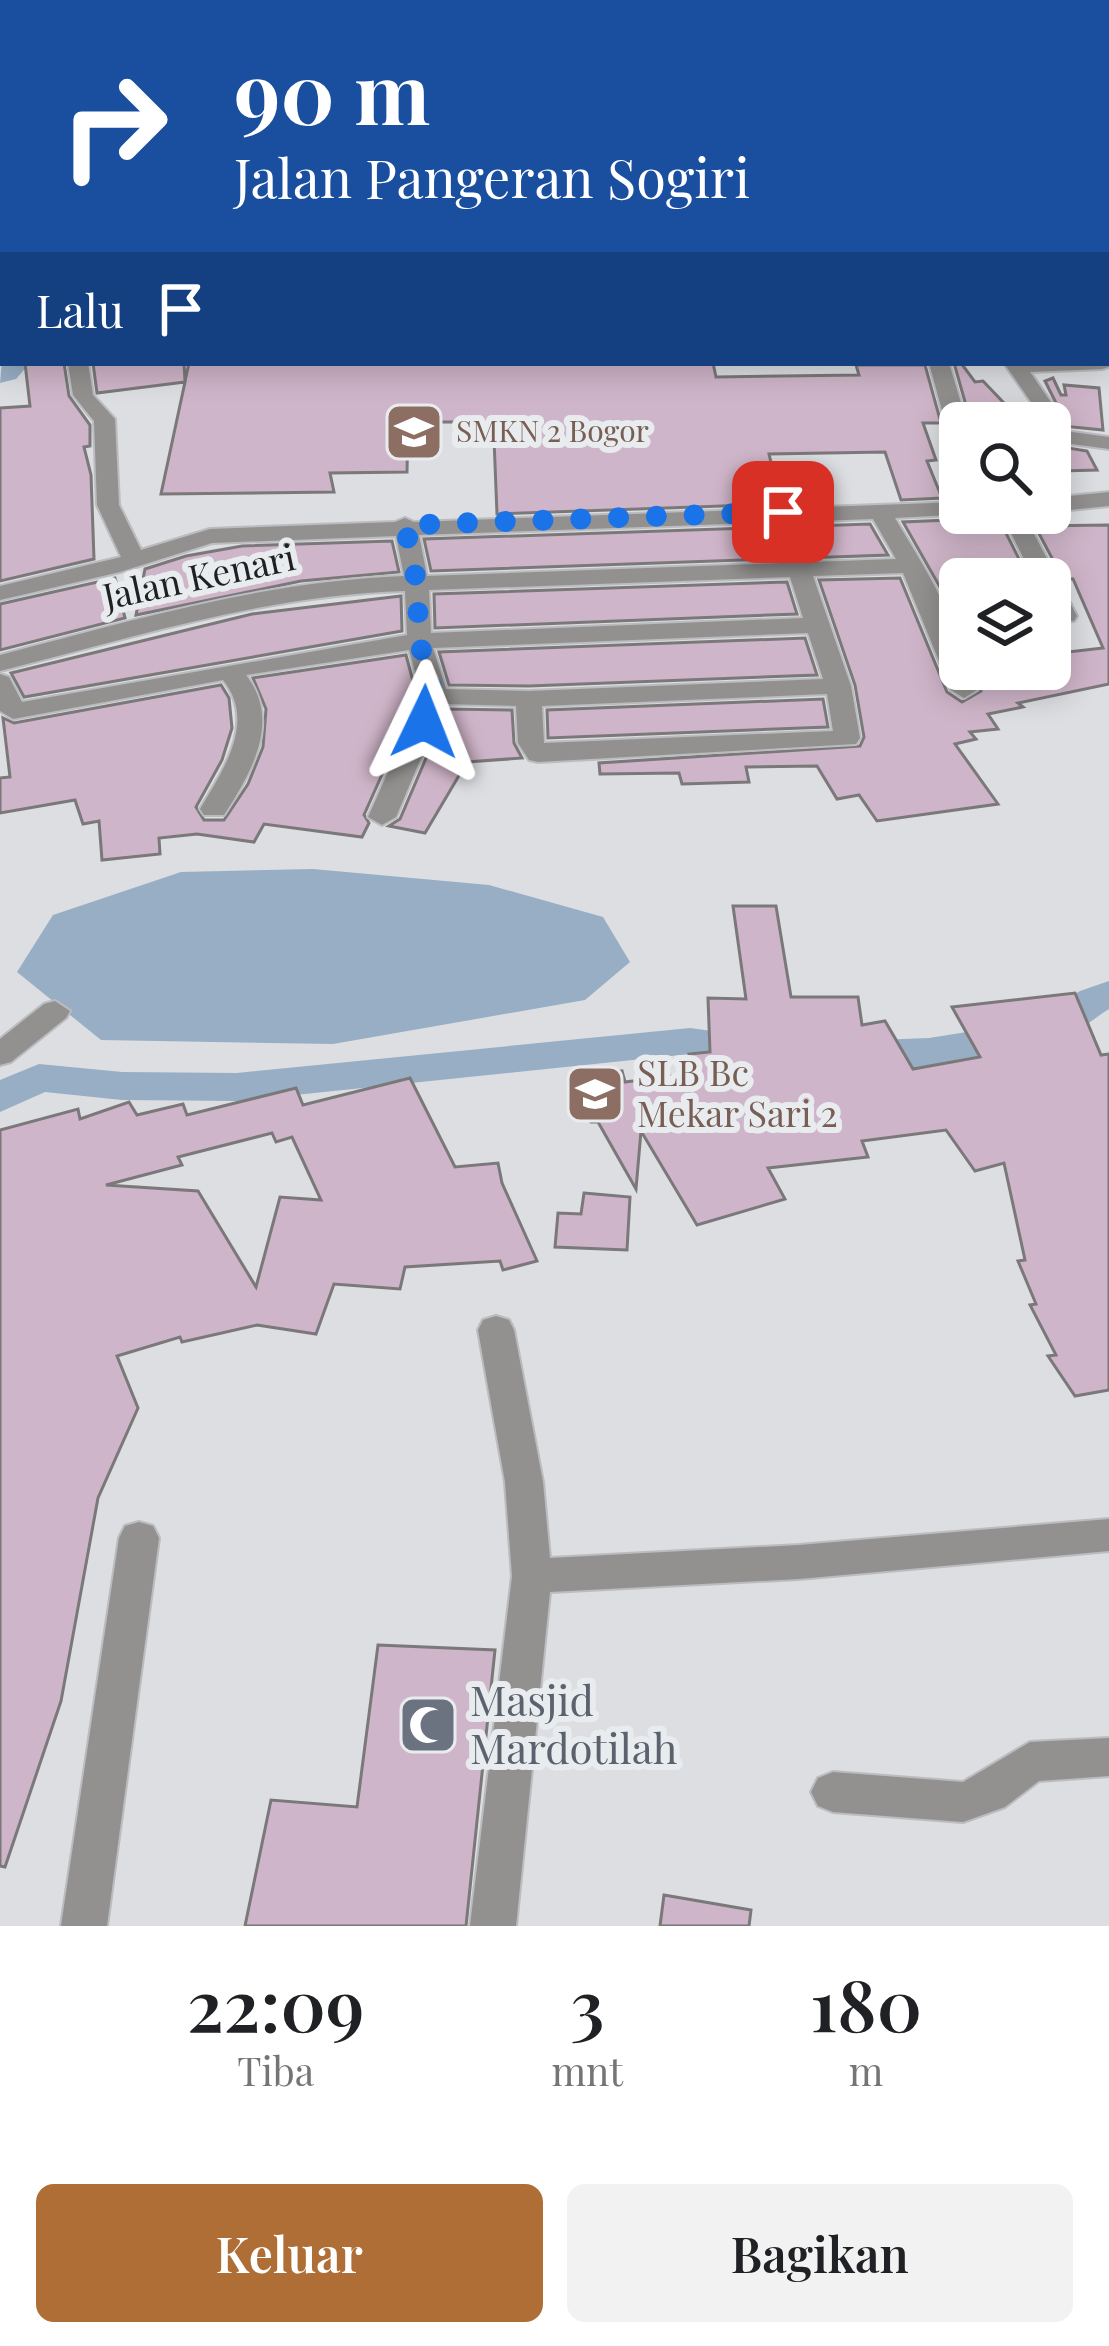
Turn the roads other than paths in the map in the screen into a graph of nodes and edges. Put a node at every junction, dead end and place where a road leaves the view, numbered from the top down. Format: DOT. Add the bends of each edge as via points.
graph roads {
  1 [pos="78,366"];
  2 [pos="940,366"];
  3 [pos="1038,366"];
  4 [pos="1040,398"];
  5 [pos="950,402"];
  6 [pos="1071,438"];
  7 [pos="1109,443"];
  8 [pos="1109,500"];
  9 [pos="1071,504"];
  10 [pos="878,509"];
  11 [pos="939,509"];
  12 [pos="405,525"];
  13 [pos="133,559"];
  14 [pos="912,566"];
  15 [pos="799,569"];
  16 [pos="417,584"];
  17 [pos="0,593"];
  18 [pos="817,625"];
  19 [pos="939,630"];
  20 [pos="419,641"];
  21 [pos="0,663"];
  22 [pos="229,670"];
  23 [pos="0,682"];
  24 [pos="838,686"];
  25 [pos="434,696"];
  26 [pos="529,699"];
  27 [pos="214,808"];
  28 [pos="382,818"];
  29 [pos="56,1011"];
  30 [pos="0,1055"];
  31 [pos="496,1330"];
  32 [pos="1109,1535"];
  33 [pos="139,1538"];
  34 [pos="532,1576"];
  35 [pos="1109,1757"];
  36 [pos="833,1792"];
  37 [pos="84,1926"];
  38 [pos="493,1926"];
  1 -- 13 [label="street" via="77,386 104,419 108,505"];
  2 -- 5 [label="street"];
  3 -- 4 [label="street"];
  6 -- 7 [label="street"];
  8 -- 9 [label="street"];
  10 -- 11 [label="street"];
  10 -- 12 [label="street"];
  10 -- 14 [label="street"];
  12 -- 13 [label="street" via="210,536"];
  12 -- 16 [label="street"];
  13 -- 17 [label="street"];
  14 -- 15 [label="street, Jalan Kenari"];
  14 -- 19 [label="street"];
  15 -- 16 [label="street, Jalan Kenari"];
  15 -- 18 [label="street"];
  16 -- 20 [label="street"];
  16 -- 21 [label="street, Jalan Kenari" via="276,595"];
  18 -- 20 [label="street"];
  18 -- 24 [label="street"];
  20 -- 22 [label="street"];
  20 -- 25 [label="street"];
  22 -- 23 [label="street" via="14,711"];
  22 -- 27 [label="street" via="254,708 240,762"];
  24 -- 26 [label="street"];
  24 -- 26 [label="street" via="847,738 571,753 532,749"];
  25 -- 26 [label="street"];
  25 -- 28 [label="street"];
  29 -- 30 [label="street"];
  31 -- 34 [label="street"];
  32 -- 34 [label="street"];
  33 -- 37 [label="street"];
  34 -- 38 [label="street"];
  35 -- 36 [label="street" via="1030,1762 990,1793 963,1802"];
}
